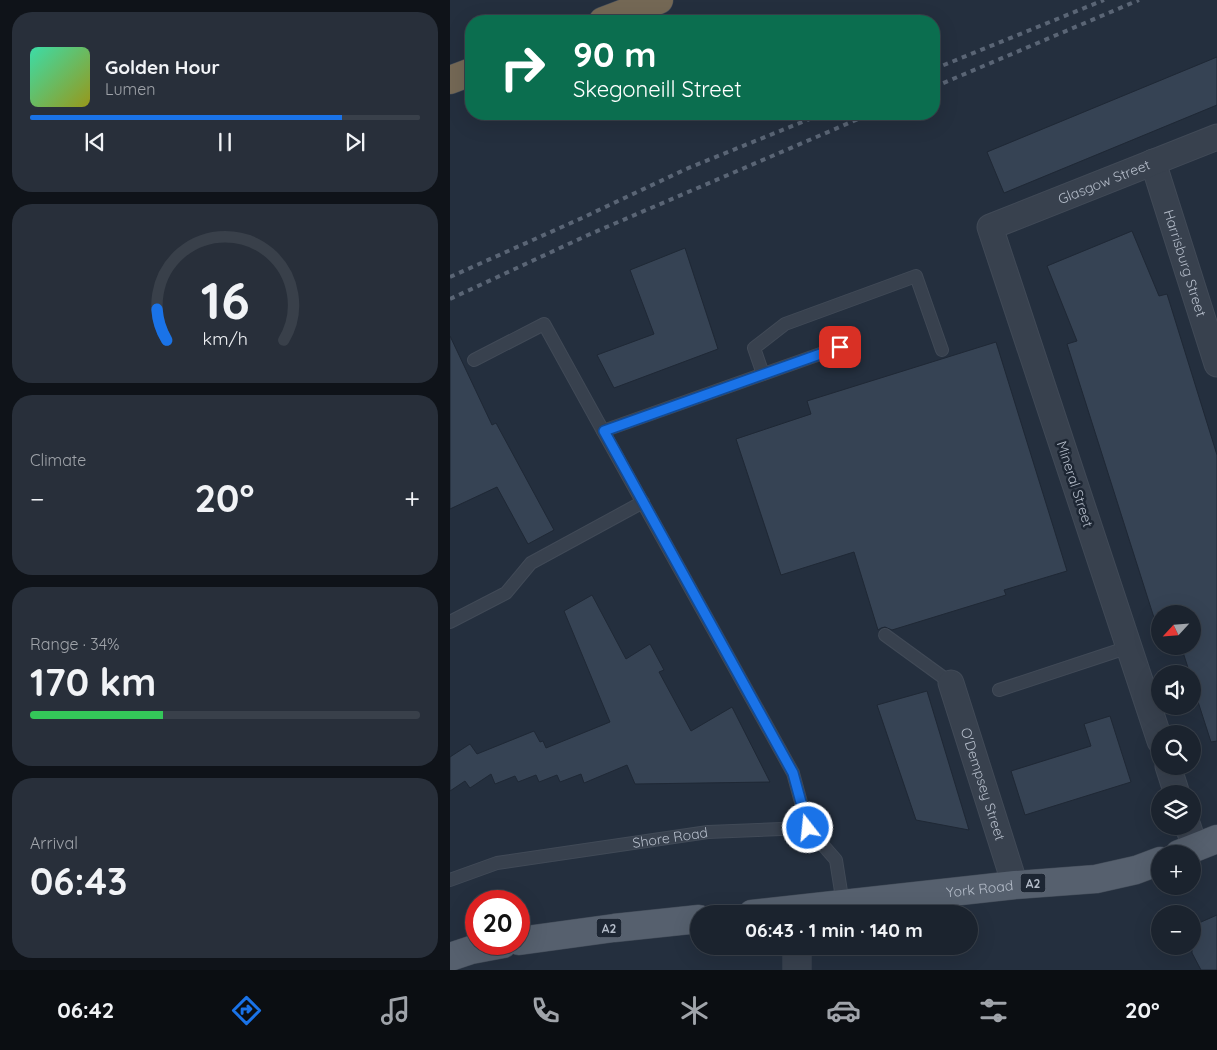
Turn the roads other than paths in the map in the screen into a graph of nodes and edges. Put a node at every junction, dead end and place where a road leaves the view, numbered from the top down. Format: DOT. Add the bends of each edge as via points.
graph roads {
  1 [pos="659,0"];
  2 [pos="619,15"];
  3 [pos="465,74"];
  4 [pos="450,80"];
  5 [pos="1217,137"];
  6 [pos="1153,162"];
  7 [pos="990,227"];
  8 [pos="840,347"];
  9 [pos="942,350"];
  10 [pos="474,360"];
  11 [pos="1217,364"];
  12 [pos="763,374"];
  13 [pos="604,431"];
  14 [pos="643,502"];
  15 [pos="450,622"];
  16 [pos="885,635"];
  17 [pos="1129,647"];
  18 [pos="951,683"];
  19 [pos="999,690"];
  20 [pos="1155,725"];
  21 [pos="808,828"];
  22 [pos="1151,864"];
  23 [pos="450,880"];
  24 [pos="1015,884"];
  25 [pos="843,904"];
  26 [pos="837,905"];
  27 [pos="690,920"];
  28 [pos="530,939"];
  29 [pos="465,952"];
  30 [pos="798,955"];
  31 [pos="450,957"];
  32 [pos="797,970"];
  1 -- 2 [label="highway"];
  3 -- 4 [label="highway"];
  5 -- 6 [label="street, Glasgow Street"];
  6 -- 7 [label="street, Glasgow Street"];
  6 -- 11 [label="street, Harrisburg Street"];
  7 -- 17 [label="street, Mineral Street"];
  8 -- 12 [label="lane"];
  9 -- 12 [label="lane" via="916,276 785,324 754,348"];
  10 -- 13 [label="lane" via="544,324"];
  12 -- 13 [label="lane"];
  13 -- 14 [label="lane"];
  14 -- 15 [label="lane" via="531,563 506,593"];
  14 -- 21 [label="lane" via="793,773"];
  16 -- 18 [label="lane"];
  17 -- 19 [label="lane"];
  17 -- 20 [label="street, Mineral Street"];
  18 -- 24 [label="street, O'Dempsey Street"];
  21 -- 23 [label="lane, Shore Road" via="680,836 497,864"];
  21 -- 25 [label="lane" via="836,860"];
  22 -- 24 [label="main road, York Road / A2" via="1096,879"];
  24 -- 25 [label="main road, York Road / A2"];
  25 -- 26 [label="main road, York Road / A2"];
  27 -- 28 [label="main road, A2"];
  29 -- 31 [label="main road"];
  30 -- 32 [label="street"];
}
